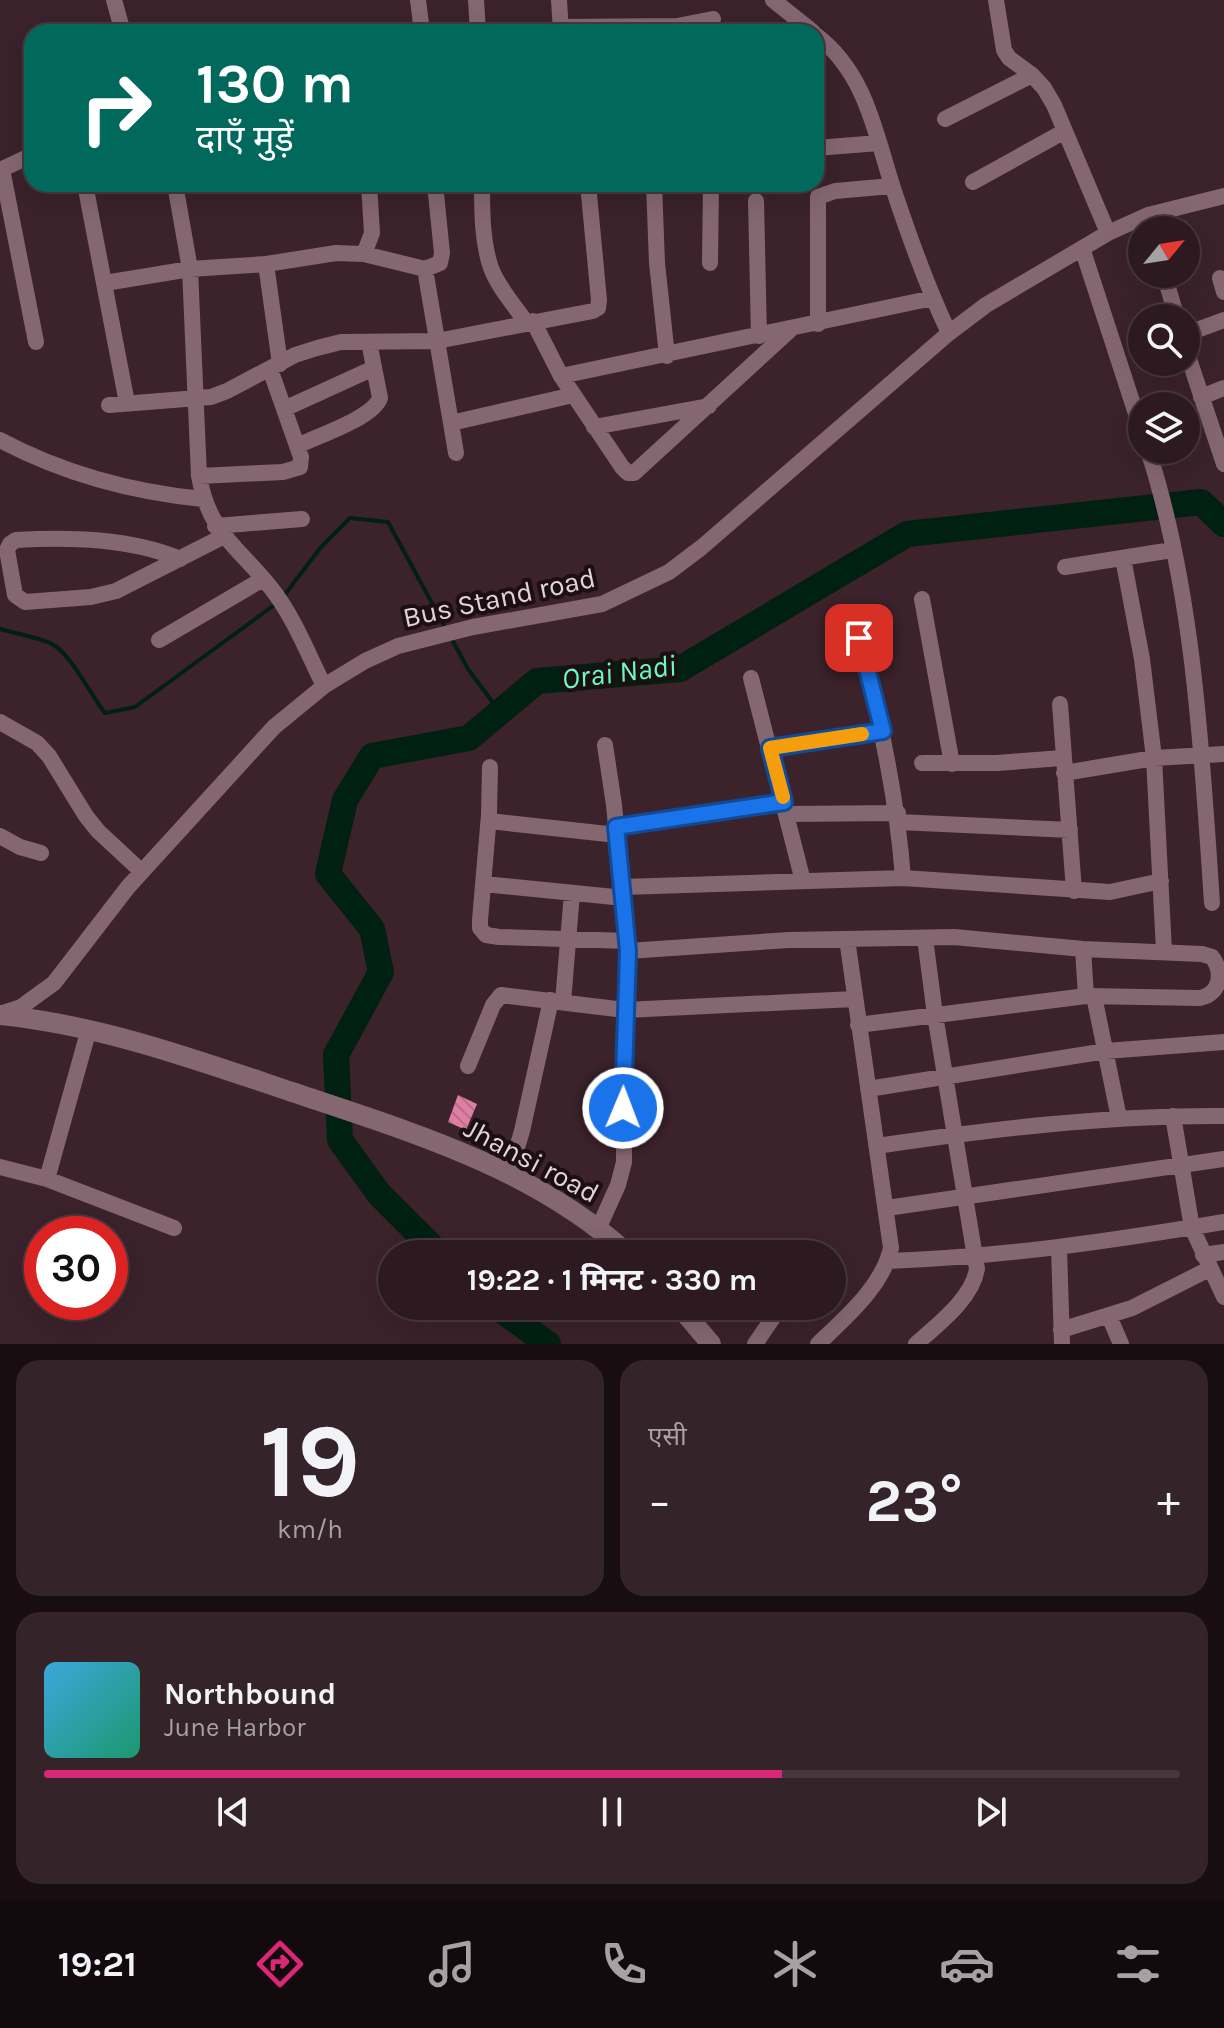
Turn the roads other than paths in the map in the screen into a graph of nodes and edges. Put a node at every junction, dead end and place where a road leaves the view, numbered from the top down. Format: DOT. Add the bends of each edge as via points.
graph roads {
  1 [pos="114,0"];
  2 [pos="418,0"];
  3 [pos="476,0"];
  4 [pos="559,0"];
  5 [pos="773,0"];
  6 [pos="996,0"];
  7 [pos="713,19"];
  8 [pos="121,24"];
  9 [pos="421,24"];
  10 [pos="478,24"];
  11 [pos="561,24"];
  12 [pos="687,24"];
  13 [pos="802,24"];
  14 [pos="824,46"];
  15 [pos="1032,75"];
  16 [pos="945,119"];
  17 [pos="1065,131"];
  18 [pos="879,143"];
  19 [pos="824,147"];
  20 [pos="24,159"];
  21 [pos="1,169"];
  22 [pos="973,182"];
  23 [pos="892,186"];
  24 [pos="87,192"];
  25 [pos="176,192"];
  26 [pos="369,192"];
  27 [pos="436,192"];
  28 [pos="482,192"];
  29 [pos="589,192"];
  30 [pos="654,192"];
  31 [pos="711,192"];
  32 [pos="1224,196"];
  33 [pos="756,201"];
  34 [pos="1169,216"];
  35 [pos="1128,228"];
  36 [pos="1108,233"];
  37 [pos="1082,248"];
  38 [pos="364,254"];
  39 [pos="710,263"];
  40 [pos="266,264"];
  41 [pos="190,269"];
  42 [pos="425,269"];
  43 [pos="105,283"];
  44 [pos="933,298"];
  45 [pos="1224,320"];
  46 [pos="530,322"];
  47 [pos="818,324"];
  48 [pos="1200,329"];
  49 [pos="790,330"];
  50 [pos="949,333"];
  51 [pos="759,336"];
  52 [pos="437,341"];
  53 [pos="36,342"];
  54 [pos="369,342"];
  55 [pos="667,356"];
  56 [pos="275,366"];
  57 [pos="374,368"];
  58 [pos="561,376"];
  59 [pos="1194,376"];
  60 [pos="1224,388"];
  61 [pos="1129,392"];
  62 [pos="573,395"];
  63 [pos="1201,397"];
  64 [pos="196,399"];
  65 [pos="127,403"];
  66 [pos="109,405"];
  67 [pos="709,406"];
  68 [pos="284,409"];
  69 [pos="451,423"];
  70 [pos="594,427"];
  71 [pos="0,440"];
  72 [pos="1220,442"];
  73 [pos="297,446"];
  74 [pos="456,453"];
  75 [pos="1153,464"];
  76 [pos="1224,464"];
  77 [pos="199,476"];
  78 [pos="203,499"];
  79 [pos="302,519"];
  80 [pos="220,531"];
  81 [pos="1172,550"];
  82 [pos="1123,558"];
  83 [pos="180,559"];
  84 [pos="1065,567"];
  85 [pos="268,584"];
  86 [pos="922,599"];
  87 [pos="859,638"];
  88 [pos="159,640"];
  89 [pos="751,678"];
  90 [pos="324,686"];
  91 [pos="1060,704"];
  92 [pos="0,722"];
  93 [pos="883,731"];
  94 [pos="605,745"];
  95 [pos="770,748"];
  96 [pos="1224,754"];
  97 [pos="1203,755"];
  98 [pos="1154,758"];
  99 [pos="922,763"];
  100 [pos="952,764"];
  101 [pos="1063,766"];
  102 [pos="490,767"];
  103 [pos="786,808"];
  104 [pos="898,818"];
  105 [pos="489,821"];
  106 [pos="1070,830"];
  107 [pos="617,831"];
  108 [pos="0,836"];
  109 [pos="41,853"];
  110 [pos="142,872"];
  111 [pos="903,878"];
  112 [pos="803,881"];
  113 [pos="1161,881"];
  114 [pos="484,884"];
  115 [pos="1074,891"];
  116 [pos="572,893"];
  117 [pos="624,893"];
  118 [pos="1212,903"];
  119 [pos="925,938"];
  120 [pos="847,939"];
  121 [pos="567,940"];
  122 [pos="628,946"];
  123 [pos="1083,949"];
  124 [pos="1164,951"];
  125 [pos="1090,996"];
  126 [pos="854,999"];
  127 [pos="557,1001"];
  128 [pos="625,1010"];
  129 [pos="0,1015"];
  130 [pos="935,1015"];
  131 [pos="858,1025"];
  132 [pos="89,1029"];
  133 [pos="1224,1042"];
  134 [pos="1106,1051"];
  135 [pos="468,1066"];
  136 [pos="945,1076"];
  137 [pos="868,1089"];
  138 [pos="1173,1116"];
  139 [pos="1224,1116"];
  140 [pos="1119,1118"];
  141 [pos="956,1134"];
  142 [pos="877,1146"];
  143 [pos="1224,1159"];
  144 [pos="0,1167"];
  145 [pos="1181,1167"];
  146 [pos="509,1174"];
  147 [pos="47,1179"];
  148 [pos="966,1198"];
  149 [pos="887,1208"];
  150 [pos="1224,1222"];
  151 [pos="599,1227"];
  152 [pos="174,1228"];
  153 [pos="1192,1228"];
  154 [pos="613,1240"];
  155 [pos="1059,1248"];
  156 [pos="1224,1252"];
  157 [pos="975,1257"];
  158 [pos="888,1261"];
  159 [pos="1206,1262"];
  160 [pos="1224,1297"];
  161 [pos="1109,1316"];
  162 [pos="691,1320"];
  163 [pos="771,1320"];
  164 [pos="1062,1337"];
  165 [pos="923,1342"];
  166 [pos="711,1344"];
  167 [pos="755,1344"];
  168 [pos="818,1344"];
  169 [pos="1121,1344"];
  1 -- 8 [label="street"];
  2 -- 9 [label="street"];
  3 -- 10 [label="street"];
  4 -- 11 [label="street"];
  5 -- 13 [label="street"];
  6 -- 15 [label="street" via="1004,50"];
  7 -- 12 [label="street"];
  14 -- 18 [label="street" via="863,94"];
  15 -- 16 [label="street"];
  15 -- 17 [label="street"];
  17 -- 22 [label="street"];
  17 -- 36 [label="street"];
  18 -- 19 [label="street"];
  18 -- 23 [label="street"];
  20 -- 21 [label="street"];
  21 -- 53 [label="street"];
  23 -- 44 [label="street"];
  23 -- 47 [label="street" via="818,197"];
  24 -- 43 [label="street"];
  25 -- 41 [label="street"];
  26 -- 38 [label="street" via="372,233"];
  27 -- 42 [label="street" via="442,253 440,263"];
  28 -- 46 [label="street" via="491,267"];
  29 -- 46 [label="street" via="598,308"];
  30 -- 55 [label="street"];
  31 -- 39 [label="street"];
  32 -- 34 [label="street, Bus Stand road"];
  33 -- 51 [label="street"];
  35 -- 36 [label="street, Bus Stand road"];
  36 -- 37 [label="street, Bus Stand road"];
  37 -- 50 [label="street, Bus Stand road"];
  37 -- 61 [label="street"];
  38 -- 40 [label="street" via="317,254"];
  38 -- 42 [label="street"];
  40 -- 41 [label="street"];
  40 -- 56 [label="street"];
  41 -- 43 [label="street"];
  41 -- 64 [label="street"];
  42 -- 52 [label="street"];
  43 -- 65 [label="street"];
  44 -- 47 [label="street"];
  44 -- 50 [label="street"];
  45 -- 48 [label="street"];
  46 -- 52 [label="street"];
  46 -- 58 [label="street"];
  47 -- 49 [label="street"];
  49 -- 51 [label="street"];
  49 -- 67 [label="street"];
  50 -- 90 [label="street, Bus Stand road" via="669,572 602,604 398,646"];
  51 -- 55 [label="street"];
  52 -- 54 [label="street"];
  52 -- 69 [label="street"];
  54 -- 56 [label="street" via="317,348"];
  54 -- 57 [label="street"];
  55 -- 58 [label="street"];
  56 -- 64 [label="street" via="227,391"];
  56 -- 68 [label="street"];
  57 -- 68 [label="street"];
  57 -- 73 [label="street" via="378,405"];
  58 -- 62 [label="street"];
  59 -- 63 [label="street"];
  60 -- 63 [label="street"];
  62 -- 69 [label="street"];
  62 -- 70 [label="street"];
  63 -- 72 [label="street"];
  64 -- 65 [label="street"];
  64 -- 77 [label="street"];
  65 -- 66 [label="street"];
  67 -- 70 [label="street"];
  67 -- 70 [label="street" via="634,473 622,467"];
  68 -- 73 [label="street"];
  69 -- 74 [label="street"];
  71 -- 78 [label="street" via="112,485"];
  72 -- 76 [label="street"];
  73 -- 77 [label="street" via="301,462 295,470"];
  75 -- 81 [label="street"];
  77 -- 78 [label="street"];
  78 -- 80 [label="street"];
  79 -- 80 [label="street"];
  80 -- 83 [label="street"];
  80 -- 85 [label="street"];
  81 -- 82 [label="street"];
  81 -- 97 [label="street"];
  82 -- 84 [label="street"];
  82 -- 98 [label="street"];
  83 -- 83 [label="street" via="116,591 25,602 15,595 7,550 16,540 79,540 140,547"];
  85 -- 88 [label="street"];
  85 -- 90 [label="street"];
  86 -- 100 [label="street"];
  87 -- 93 [label="street"];
  89 -- 95 [label="street"];
  90 -- 110 [label="street, Bus Stand road" via="274,727"];
  91 -- 101 [label="street"];
  92 -- 110 [label="street" via="37,743 92,823"];
  93 -- 95 [label="street"];
  93 -- 104 [label="street"];
  94 -- 107 [label="street"];
  95 -- 103 [label="street"];
  96 -- 97 [label="street"];
  97 -- 98 [label="street"];
  97 -- 118 [label="street"];
  98 -- 101 [label="street"];
  98 -- 113 [label="street"];
  99 -- 100 [label="street"];
  100 -- 101 [label="street"];
  101 -- 106 [label="street"];
  102 -- 105 [label="street"];
  103 -- 104 [label="street"];
  103 -- 107 [label="street"];
  103 -- 112 [label="street"];
  104 -- 106 [label="street"];
  104 -- 111 [label="street"];
  105 -- 107 [label="street"];
  105 -- 114 [label="street"];
  106 -- 115 [label="street"];
  107 -- 117 [label="street"];
  108 -- 109 [label="street"];
  110 -- 129 [label="street, Bus Stand road" via="54,983"];
  111 -- 112 [label="street"];
  111 -- 115 [label="street"];
  112 -- 117 [label="street"];
  113 -- 115 [label="street" via="1121,892"];
  113 -- 124 [label="street"];
  114 -- 116 [label="street"];
  114 -- 121 [label="street" via="480,928 486,935"];
  116 -- 117 [label="street"];
  116 -- 121 [label="street"];
  117 -- 122 [label="street"];
  119 -- 120 [label="street"];
  119 -- 123 [label="street"];
  119 -- 130 [label="street"];
  120 -- 122 [label="street"];
  120 -- 126 [label="street"];
  121 -- 122 [label="street"];
  121 -- 127 [label="street"];
  122 -- 128 [label="street"];
  123 -- 124 [label="street"];
  123 -- 125 [label="street"];
  124 -- 125 [label="street" via="1212,957 1218,971 1213,993 1200,998"];
  125 -- 130 [label="street"];
  125 -- 134 [label="street"];
  126 -- 128 [label="street"];
  126 -- 131 [label="street"];
  127 -- 128 [label="street"];
  127 -- 135 [label="street" via="497,997"];
  127 -- 146 [label="street"];
  128 -- 151 [label="street" via="624,1162"];
  129 -- 132 [label="street, Jhansi road"];
  130 -- 131 [label="street"];
  130 -- 136 [label="street"];
  131 -- 137 [label="street"];
  132 -- 146 [label="street, Jhansi road" via="151,1044 401,1128"];
  132 -- 147 [label="street"];
  133 -- 134 [label="street"];
  134 -- 136 [label="street"];
  134 -- 140 [label="street"];
  136 -- 137 [label="street"];
  136 -- 141 [label="street"];
  137 -- 142 [label="street"];
  138 -- 139 [label="street"];
  138 -- 140 [label="street"];
  138 -- 145 [label="street"];
  140 -- 141 [label="street"];
  141 -- 142 [label="street"];
  141 -- 148 [label="street"];
  142 -- 149 [label="street"];
  143 -- 145 [label="street"];
  144 -- 147 [label="street"];
  145 -- 148 [label="street"];
  145 -- 153 [label="street"];
  146 -- 151 [label="street, Jhansi road"];
  147 -- 152 [label="street"];
  148 -- 149 [label="street"];
  148 -- 157 [label="street"];
  149 -- 158 [label="street"];
  150 -- 153 [label="street"];
  151 -- 154 [label="street, Jhansi road"];
  153 -- 155 [label="street"];
  153 -- 159 [label="street"];
  155 -- 157 [label="street"];
  155 -- 164 [label="street"];
  156 -- 159 [label="street"];
  157 -- 158 [label="street"];
  157 -- 165 [label="street" via="975,1280"];
  158 -- 168 [label="street"];
  159 -- 160 [label="street"];
  159 -- 161 [label="street" via="1132,1308"];
  161 -- 164 [label="street"];
  161 -- 169 [label="street"];
  162 -- 166 [label="street"];
  163 -- 167 [label="street"];
}
